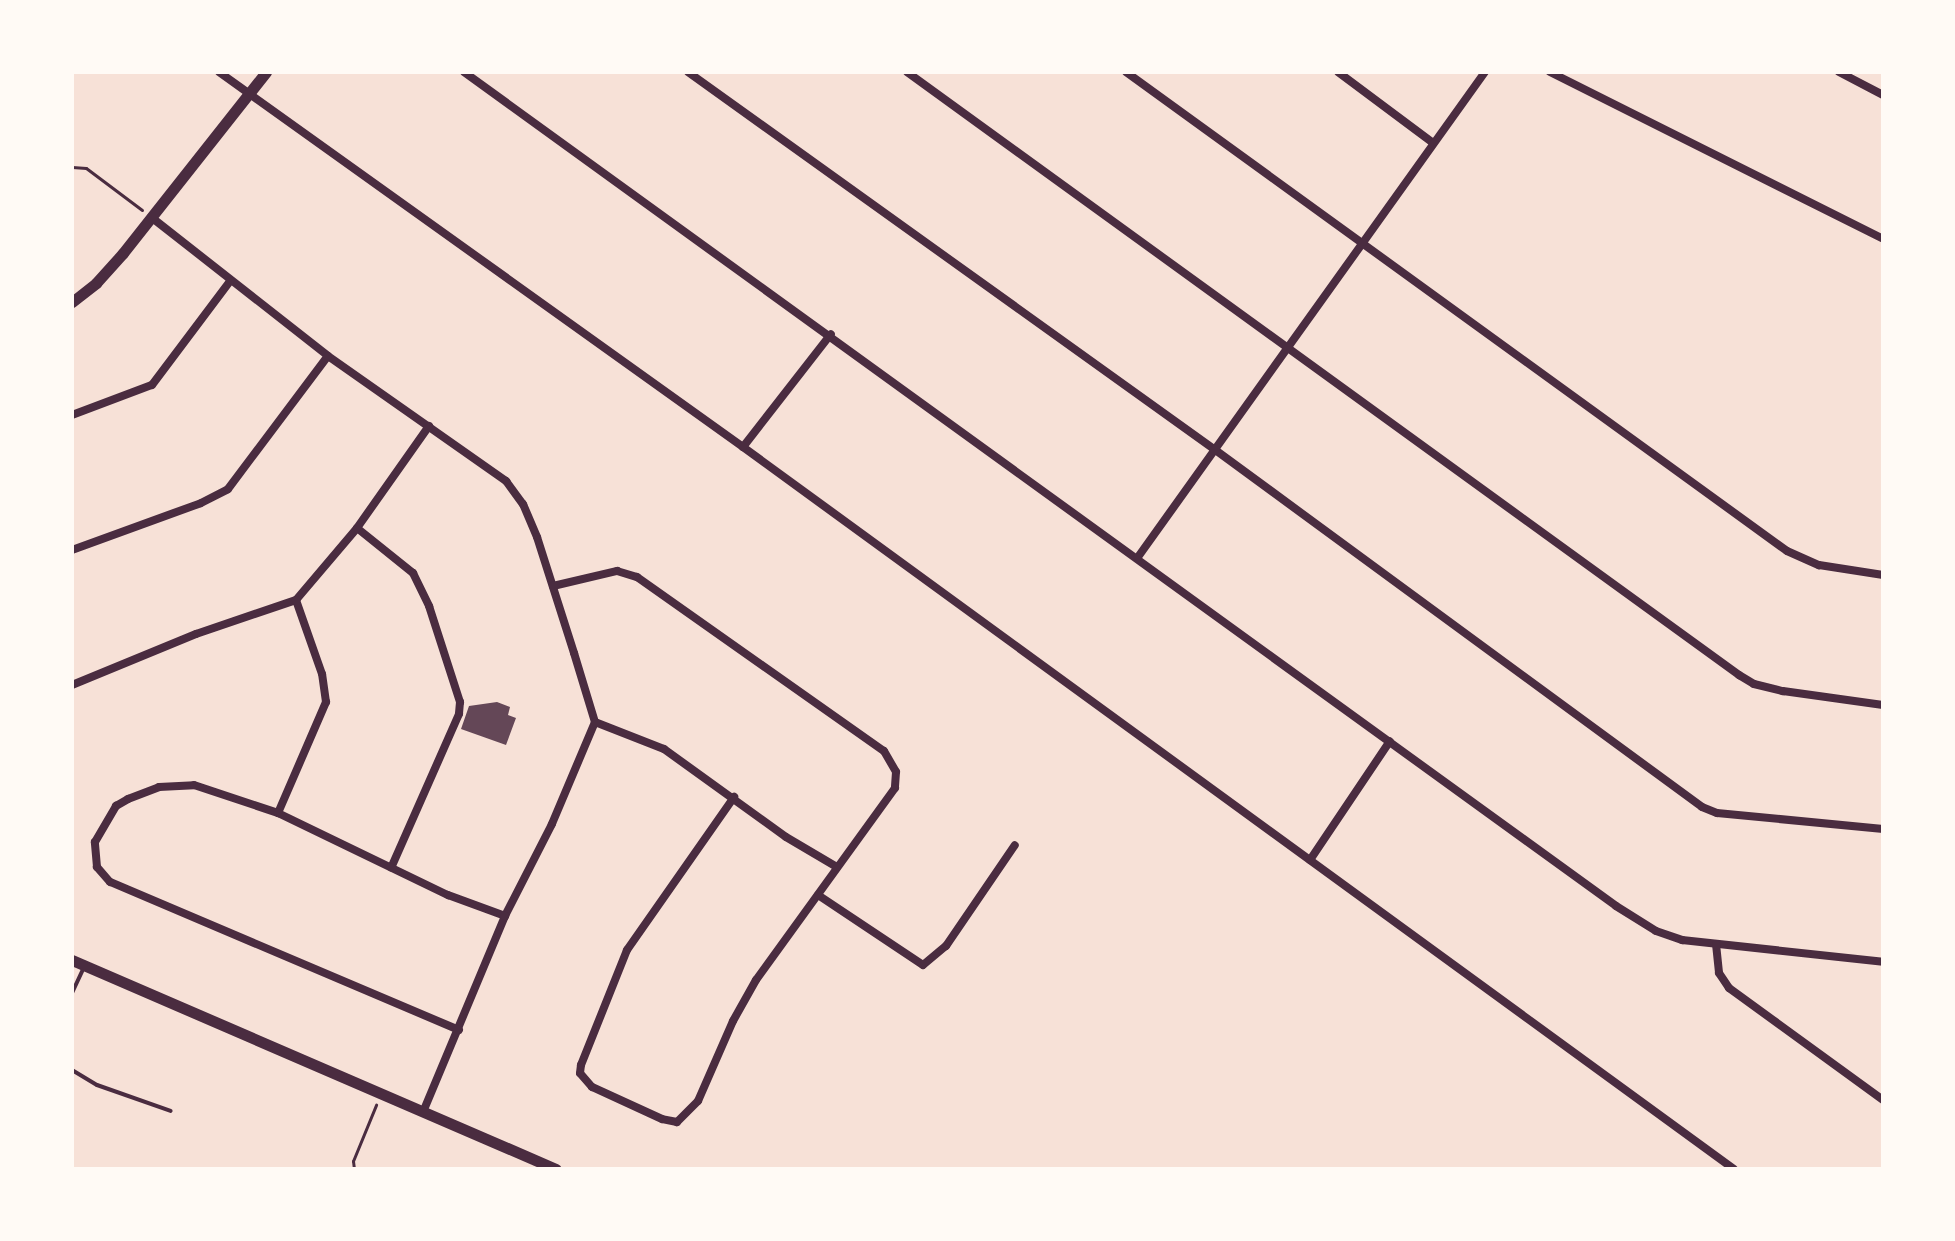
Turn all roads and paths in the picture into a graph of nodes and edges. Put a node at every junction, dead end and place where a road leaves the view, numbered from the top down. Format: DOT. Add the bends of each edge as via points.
graph roads {
  1 [pos="219,72"];
  2 [pos="266,72"];
  3 [pos="464,72"];
  4 [pos="688,72"];
  5 [pos="907,72"];
  6 [pos="1126,72"];
  7 [pos="1338,72"];
  8 [pos="1485,72"];
  9 [pos="1550,72"];
  10 [pos="1839,72"];
  11 [pos="250,92"];
  12 [pos="1883,95"];
  13 [pos="1432,142"];
  14 [pos="72,167"];
  15 [pos="151,217"];
  16 [pos="1883,239"];
  17 [pos="1365,242"];
  18 [pos="230,281"];
  19 [pos="72,302"];
  20 [pos="831,334"];
  21 [pos="1287,349"];
  22 [pos="328,356"];
  23 [pos="72,415"];
  24 [pos="429,426"];
  25 [pos="743,447"];
  26 [pos="1214,449"];
  27 [pos="357,528"];
  28 [pos="72,550"];
  29 [pos="1138,557"];
  30 [pos="1883,575"];
  31 [pos="553,586"];
  32 [pos="296,600"];
  33 [pos="72,685"];
  34 [pos="1883,705"];
  35 [pos="595,722"];
  36 [pos="1390,741"];
  37 [pos="734,797"];
  38 [pos="278,813"];
  39 [pos="1883,829"];
  40 [pos="1015,845"];
  41 [pos="1310,860"];
  42 [pos="837,867"];
  43 [pos="391,868"];
  44 [pos="818,895"];
  45 [pos="505,916"];
  46 [pos="1716,944"];
  47 [pos="72,960"];
  48 [pos="1883,962"];
  49 [pos="85,965"];
  50 [pos="72,993"];
  51 [pos="459,1030"];
  52 [pos="72,1070"];
  53 [pos="381,1092"];
  54 [pos="1883,1100"];
  55 [pos="424,1110"];
  56 [pos="171,1111"];
  57 [pos="354,1169"];
  58 [pos="556,1169"];
  59 [pos="1734,1169"];
  1 -- 11 [label="street"];
  2 -- 11 [label="street"];
  3 -- 20 [label="street"];
  4 -- 26 [label="street"];
  5 -- 21 [label="street"];
  6 -- 17 [label="street"];
  7 -- 13 [label="street"];
  8 -- 13 [label="street"];
  9 -- 16 [label="street"];
  10 -- 12 [label="street"];
  11 -- 15 [label="street"];
  11 -- 25 [label="street"];
  13 -- 17 [label="street"];
  14 -- 15 [label="path" via="86,168"];
  15 -- 18 [label="street"];
  15 -- 19 [label="street" via="103,276"];
  17 -- 21 [label="street"];
  17 -- 30 [label="street" via="1536,373 1787,551 1819,565"];
  18 -- 22 [label="street"];
  18 -- 23 [label="street" via="152,385"];
  20 -- 25 [label="street"];
  20 -- 29 [label="street"];
  21 -- 26 [label="street"];
  21 -- 34 [label="street" via="1754,684"];
  22 -- 24 [label="street"];
  22 -- 28 [label="street" via="228,489"];
  24 -- 27 [label="street"];
  24 -- 31 [label="street" via="506,481 523,504"];
  25 -- 41 [label="street"];
  26 -- 29 [label="street"];
  26 -- 39 [label="street" via="1702,807 1717,813"];
  27 -- 32 [label="street"];
  27 -- 43 [label="street" via="413,573 460,702"];
  29 -- 36 [label="street"];
  31 -- 35 [label="street"];
  31 -- 42 [label="street" via="617,571 637,577 884,751 894,763 895,788"];
  32 -- 33 [label="street"];
  32 -- 38 [label="street" via="322,674 326,702"];
  35 -- 37 [label="street" via="664,749"];
  35 -- 45 [label="street"];
  36 -- 41 [label="street"];
  36 -- 46 [label="street" via="1656,931"];
  37 -- 42 [label="street"];
  37 -- 44 [label="street" via="627,950 580,1073 622,1103 662,1119 677,1122 688,1115 756,980"];
  38 -- 43 [label="street"];
  38 -- 51 [label="street" via="194,785 159,787 116,806 95,842 97,867 110,882"];
  40 -- 44 [label="street" via="946,946 923,965"];
  41 -- 59 [label="street"];
  42 -- 44 [label="street"];
  43 -- 45 [label="street"];
  45 -- 51 [label="street"];
  46 -- 48 [label="street"];
  46 -- 54 [label="street" via="1719,973 1729,988"];
  47 -- 49 [label="street"];
  49 -- 50 [label="lane"];
  49 -- 53 [label="street"];
  51 -- 55 [label="street"];
  52 -- 56 [label="lane" via="97,1085"];
  53 -- 55 [label="street"];
  53 -- 57 [label="path"];
  55 -- 58 [label="street"];
}
